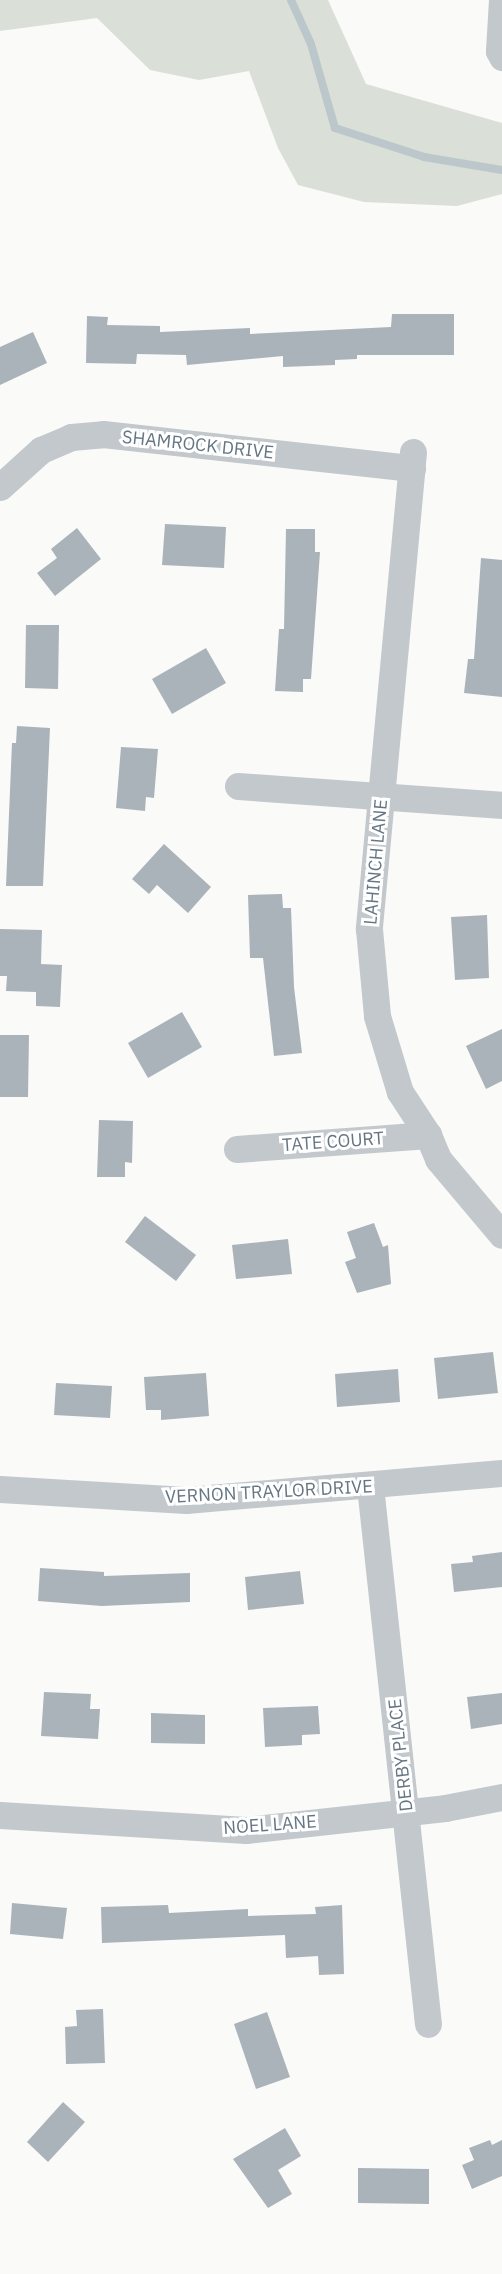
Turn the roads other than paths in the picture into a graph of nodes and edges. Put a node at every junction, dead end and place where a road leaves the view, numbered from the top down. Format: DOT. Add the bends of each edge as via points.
graph roads {
  1 [pos="502,0"];
  2 [pos="502,57"];
  3 [pos="413,460"];
  4 [pos="0,487"];
  5 [pos="238,786"];
  6 [pos="381,794"];
  7 [pos="502,805"];
  8 [pos="428,1135"];
  9 [pos="237,1149"];
  10 [pos="502,1235"];
  11 [pos="502,1473"];
  12 [pos="370,1486"];
  13 [pos="0,1489"];
  14 [pos="502,1797"];
  15 [pos="407,1812"];
  16 [pos="0,1815"];
  17 [pos="428,2024"];
  1 -- 2 [label="street"];
  3 -- 4 [label="street, SHAMROCK DRIVE" via="103,434 70,437 41,450"];
  3 -- 6 [label="street, LAHINCH LANE"];
  5 -- 6 [label="street"];
  6 -- 7 [label="street"];
  6 -- 8 [label="street, LAHINCH LANE" via="369,929 377,1016 400,1092"];
  8 -- 9 [label="street, TATE COURT"];
  8 -- 10 [label="street, LAHINCH LANE" via="438,1159"];
  11 -- 12 [label="street, VERNON TRAYLOR DRIVE"];
  12 -- 13 [label="street, VERNON TRAYLOR DRIVE" via="186,1500"];
  12 -- 15 [label="street, DERBY PLACE"];
  14 -- 15 [label="street, NOEL LANE"];
  15 -- 16 [label="street, NOEL LANE" via="246,1830"];
  15 -- 17 [label="street, DERBY PLACE"];
}
